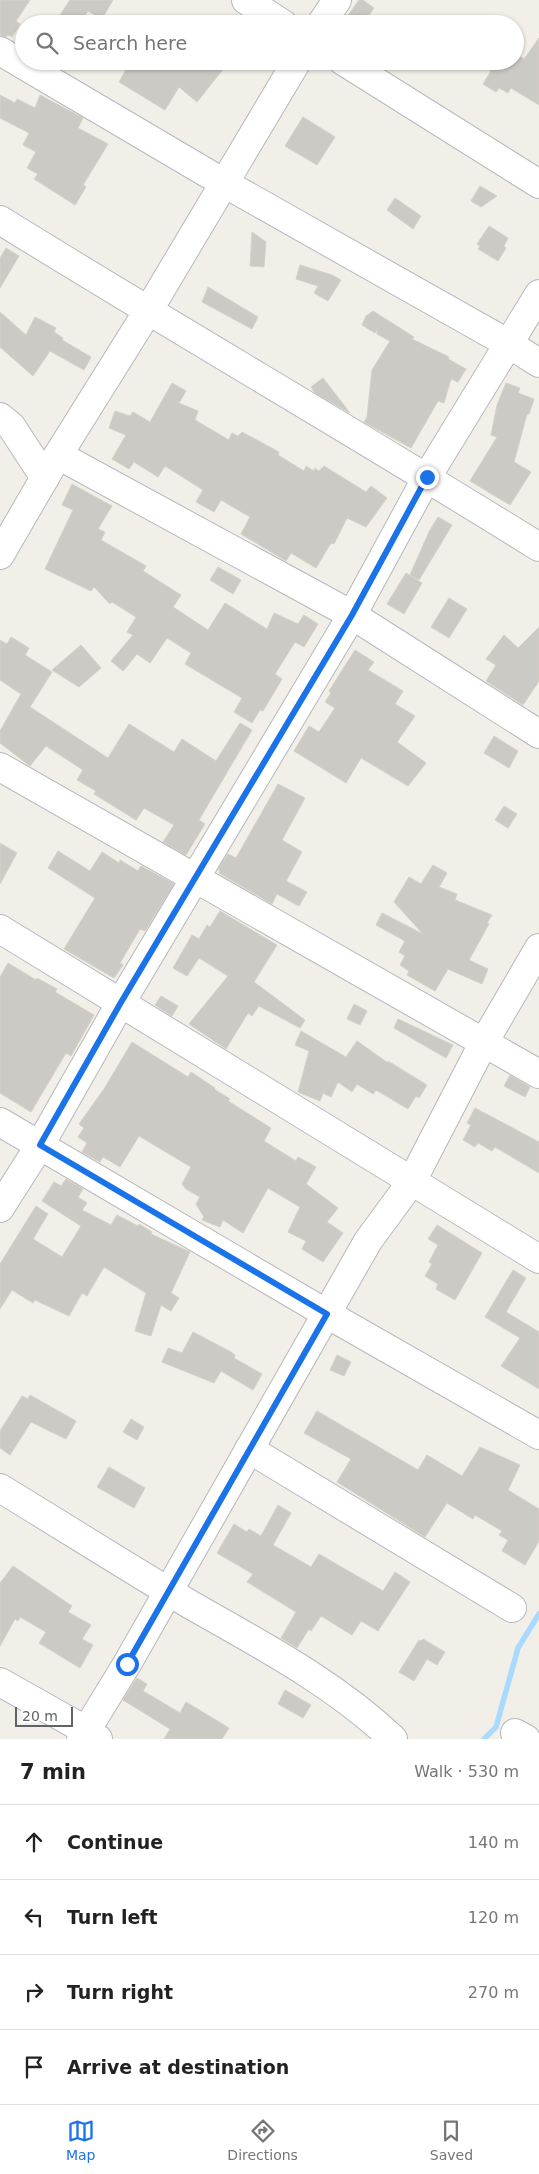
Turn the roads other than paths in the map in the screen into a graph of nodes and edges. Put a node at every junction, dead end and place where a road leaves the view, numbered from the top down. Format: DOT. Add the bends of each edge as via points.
graph roads {
  1 [pos="246,0"];
  2 [pos="337,0"];
  3 [pos="269,15"];
  4 [pos="327,15"];
  5 [pos="0,51"];
  6 [pos="15,60"];
  7 [pos="32,70"];
  8 [pos="292,70"];
  9 [pos="357,70"];
  10 [pos="224,183"];
  11 [pos="539,184"];
  12 [pos="0,220"];
  13 [pos="539,294"];
  14 [pos="148,312"];
  15 [pos="509,344"];
  16 [pos="539,363"];
  17 [pos="0,417"];
  18 [pos="52,466"];
  19 [pos="427,477"];
  20 [pos="539,547"];
  21 [pos="0,555"];
  22 [pos="352,615"];
  23 [pos="539,734"];
  24 [pos="0,766"];
  25 [pos="195,878"];
  26 [pos="0,929"];
  27 [pos="535,960"];
  28 [pos="120,1004"];
  29 [pos="483,1044"];
  30 [pos="539,1074"];
  31 [pos="0,1122"];
  32 [pos="40,1145"];
  33 [pos="412,1181"];
  34 [pos="0,1208"];
  35 [pos="539,1259"];
  36 [pos="327,1314"];
  37 [pos="539,1435"];
  38 [pos="249,1449"];
  39 [pos="0,1488"];
  40 [pos="167,1591"];
  41 [pos="512,1608"];
  42 [pos="0,1682"];
  43 [pos="88,1736"];
  44 [pos="393,1739"];
  1 -- 3 [label="street"];
  2 -- 4 [label="street"];
  5 -- 6 [label="street"];
  7 -- 10 [label="street"];
  8 -- 10 [label="street"];
  9 -- 11 [label="street"];
  10 -- 14 [label="street"];
  10 -- 15 [label="street"];
  12 -- 14 [label="street"];
  13 -- 15 [label="street"];
  14 -- 18 [label="street"];
  14 -- 19 [label="street"];
  15 -- 16 [label="street"];
  15 -- 19 [label="street"];
  17 -- 18 [label="street"];
  18 -- 21 [label="street"];
  18 -- 22 [label="street"];
  19 -- 20 [label="street"];
  19 -- 22 [label="street"];
  22 -- 23 [label="street"];
  22 -- 25 [label="street"];
  24 -- 25 [label="street"];
  25 -- 28 [label="street"];
  25 -- 29 [label="street"];
  26 -- 28 [label="street"];
  27 -- 29 [label="street"];
  28 -- 32 [label="street"];
  28 -- 33 [label="street"];
  29 -- 30 [label="street"];
  29 -- 33 [label="street"];
  31 -- 32 [label="street"];
  32 -- 34 [label="street"];
  32 -- 36 [label="street"];
  33 -- 35 [label="street"];
  33 -- 36 [label="street" via="368,1241"];
  36 -- 37 [label="street"];
  36 -- 38 [label="street"];
  38 -- 40 [label="street"];
  38 -- 41 [label="street"];
  39 -- 40 [label="street"];
  40 -- 43 [label="street"];
  40 -- 44 [label="street" via="314,1676"];
  42 -- 43 [label="street"];
}
